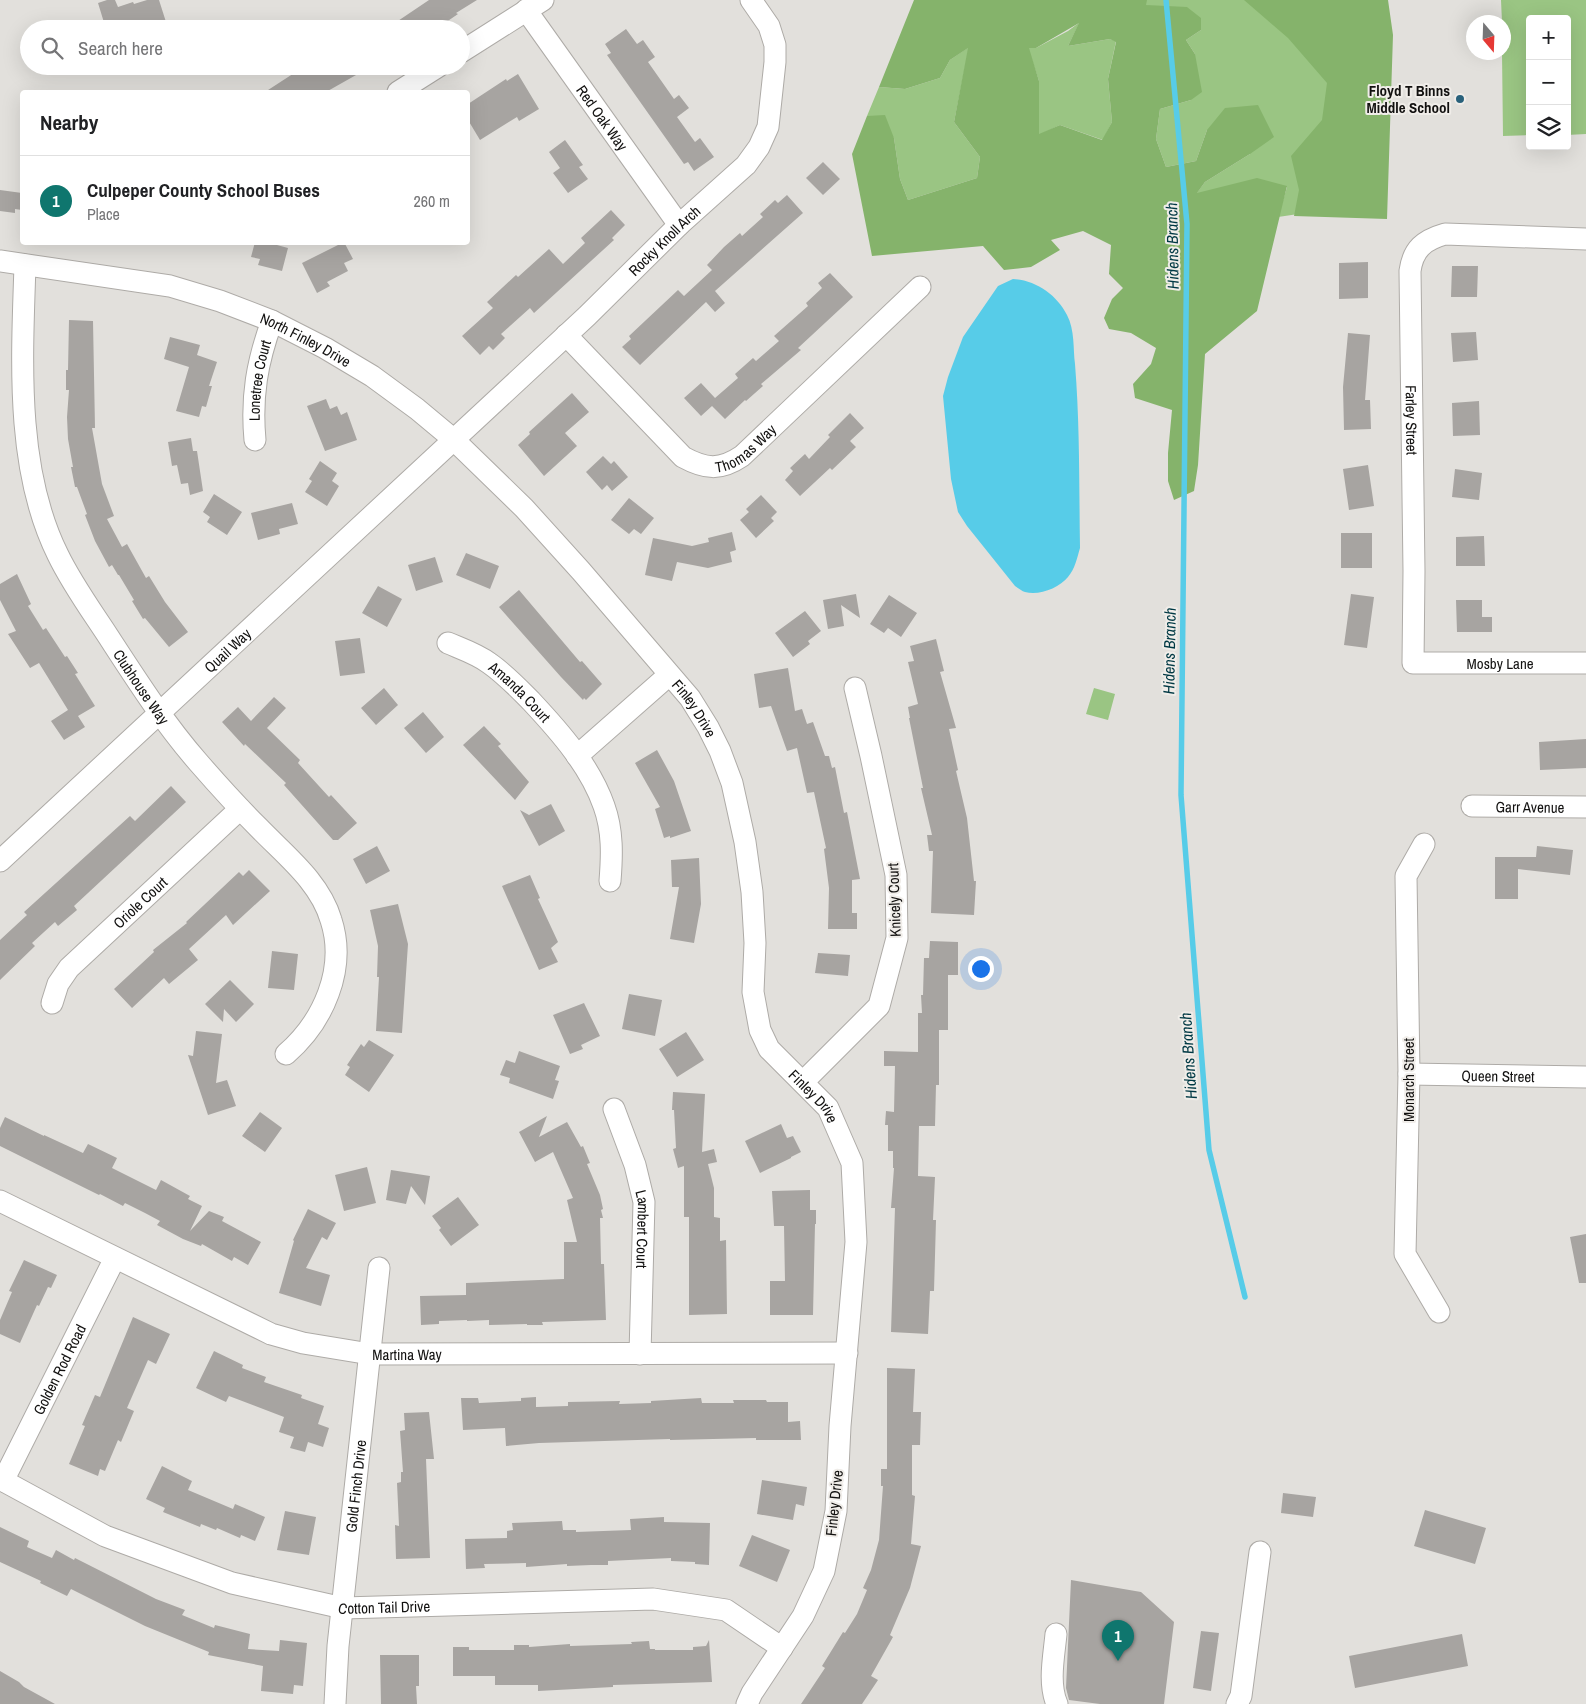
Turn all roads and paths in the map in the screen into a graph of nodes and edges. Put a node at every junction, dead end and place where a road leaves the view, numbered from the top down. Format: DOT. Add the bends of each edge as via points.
graph roads {
  1 [pos="752,0"];
  2 [pos="534,5"];
  3 [pos="470,46"];
  4 [pos="424,75"];
  5 [pos="401,90"];
  6 [pos="679,225"];
  7 [pos="1586,239"];
  8 [pos="0,262"];
  9 [pos="25,265"];
  10 [pos="920,287"];
  11 [pos="272,321"];
  12 [pos="566,335"];
  13 [pos="453,439"];
  14 [pos="255,440"];
  15 [pos="551,538"];
  16 [pos="448,644"];
  17 [pos="1413,663"];
  18 [pos="1586,663"];
  19 [pos="670,675"];
  20 [pos="855,688"];
  21 [pos="159,712"];
  22 [pos="577,756"];
  23 [pos="1472,806"];
  24 [pos="1586,807"];
  25 [pos="240,809"];
  26 [pos="1424,844"];
  27 [pos="0,861"];
  28 [pos="610,882"];
  29 [pos="52,1002"];
  30 [pos="286,1054"];
  31 [pos="1409,1074"];
  32 [pos="1586,1077"];
  33 [pos="802,1082"];
  34 [pos="614,1109"];
  35 [pos="0,1202"];
  36 [pos="115,1258"];
  37 [pos="379,1268"];
  38 [pos="1439,1312"];
  39 [pos="847,1353"];
  40 [pos="370,1354"];
  41 [pos="640,1354"];
  42 [pos="2,1480"];
  43 [pos="1260,1552"];
  44 [pos="342,1608"];
  45 [pos="1056,1634"];
  46 [pos="782,1648"];
  47 [pos="335,1704"];
  48 [pos="747,1704"];
  49 [pos="1056,1704"];
  50 [pos="1237,1704"];
  1 -- 6 [label="street, Rocky Knoll Arch" via="769,26 775,45 768,127 746,165"];
  2 -- 3 [label="street"];
  2 -- 6 [label="street, Red Oak Way"];
  4 -- 5 [label="street"];
  6 -- 12 [label="street, Rocky Knoll Arch"];
  7 -- 17 [label="street, Farley Street" via="1445,234 1422,244 1416,252 1412,264"];
  8 -- 9 [label="street, North Finley Drive"];
  9 -- 11 [label="street, North Finley Drive" via="170,286 220,300"];
  9 -- 21 [label="street, Clubhouse Way" via="24,400 29,460 43,522 71,579"];
  10 -- 12 [label="street, Thomas Way" via="742,456 722,466 698,465 683,457"];
  11 -- 13 [label="street, North Finley Drive" via="372,376"];
  11 -- 14 [label="street, Lonetree Court" via="254,385"];
  12 -- 13 [label="street, Rocky Knoll Arch"];
  13 -- 15 [label="street, North Finley Drive"];
  13 -- 21 [label="street, Quail Way"];
  15 -- 19 [label="street, Finley Drive"];
  16 -- 22 [label="street, Amanda Court" via="488,661 507,676 556,728"];
  17 -- 18 [label="street, Mosby Lane"];
  19 -- 22 [label="street"];
  19 -- 33 [label="street, Finley Drive" via="690,698 708,727 732,783 752,892 753,992 760,1030 769,1049"];
  20 -- 33 [label="street, Knicely Court" via="896,874 897,938 879,1006"];
  21 -- 25 [label="street, Clubhouse Way"];
  21 -- 27 [label="street, Quail Way"];
  22 -- 28 [label="street, Amanda Court" via="605,807 611,840"];
  23 -- 24 [label="street, Garr Avenue"];
  25 -- 29 [label="street, Oriole Court" via="69,968 58,984"];
  25 -- 30 [label="street, Clubhouse Way" via="311,882 332,921 336,965 331,987 309,1030"];
  26 -- 31 [label="street, Monarch Street" via="1406,876"];
  31 -- 32 [label="street, Queen Street"];
  31 -- 38 [label="street, Monarch Street" via="1405,1254"];
  33 -- 39 [label="street, Finley Drive" via="828,1108 852,1162 856,1242"];
  34 -- 41 [label="street, Lambert Court" via="635,1165 644,1202"];
  35 -- 36 [label="street, Martina Way"];
  36 -- 40 [label="street, Martina Way" via="270,1334"];
  36 -- 42 [label="street, Golden Rod Road"];
  37 -- 40 [label="street, Gold Finch Drive"];
  39 -- 41 [label="street, Martina Way"];
  39 -- 46 [label="street, Finley Drive" via="836,1511 824,1571 803,1616"];
  40 -- 41 [label="street, Martina Way"];
  40 -- 44 [label="street, Gold Finch Drive"];
  42 -- 44 [label="street, Cotton Tail Drive" via="105,1536 232,1583"];
  43 -- 50 [label="street" via="1241,1696"];
  44 -- 46 [label="street, Cotton Tail Drive" via="653,1599 726,1610"];
  44 -- 47 [label="street, Gold Finch Drive"];
  45 -- 49 [label="street" via="1052,1686"];
  46 -- 48 [label="street, Finley Drive"];
}
